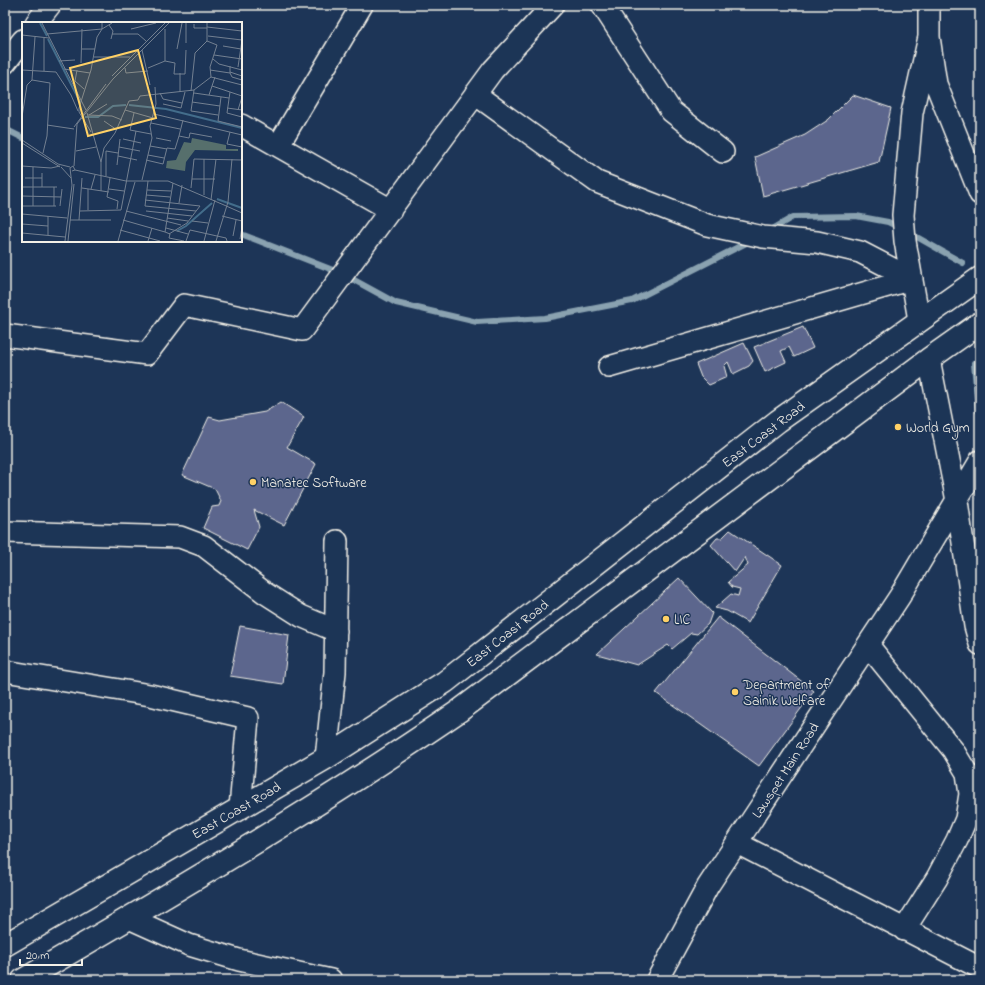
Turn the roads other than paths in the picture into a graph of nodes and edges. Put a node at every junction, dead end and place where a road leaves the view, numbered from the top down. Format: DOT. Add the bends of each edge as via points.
graph roads {
  1 [pos="362,5"];
  2 [pos="553,5"];
  3 [pos="602,5"];
  4 [pos="929,5"];
  5 [pos="929,37"];
  6 [pos="475,94"];
  7 [pos="242,126"];
  8 [pos="278,146"];
  9 [pos="723,152"];
  10 [pos="980,194"];
  11 [pos="390,210"];
  12 [pos="980,278"];
  13 [pos="912,279"];
  14 [pos="919,320"];
  15 [pos="980,323"];
  16 [pos="5,335"];
  17 [pos="928,359"];
  18 [pos="610,367"];
  19 [pos="980,461"];
  20 [pos="957,501"];
  21 [pos="5,532"];
  22 [pos="338,541"];
  23 [pos="336,631"];
  24 [pos="980,644"];
  25 [pos="868,646"];
  26 [pos="5,671"];
  27 [pos="326,758"];
  28 [pos="240,808"];
  29 [pos="737,844"];
  30 [pos="129,918"];
  31 [pos="904,930"];
  32 [pos="5,945"];
  33 [pos="980,968"];
  34 [pos="23,980"];
  35 [pos="331,980"];
  36 [pos="657,980"];
  1 -- 8 [label="street"];
  2 -- 6 [label="street" via="492,70"];
  3 -- 9 [label="street" via="671,112"];
  4 -- 5 [label="street"];
  5 -- 10 [label="street" via="936,84"];
  5 -- 13 [label="street" via="912,114 903,219"];
  6 -- 11 [label="street"];
  6 -- 13 [label="street" via="597,182 707,225 763,237 817,242 860,252"];
  7 -- 8 [label="street"];
  8 -- 11 [label="street"];
  11 -- 16 [label="street" via="302,330 184,305 147,354"];
  12 -- 14 [label="highway, East Coast Road"];
  13 -- 14 [label="street"];
  13 -- 18 [label="street"];
  14 -- 27 [label="highway, East Coast Road" via="778,421 445,682"];
  15 -- 17 [label="highway"];
  17 -- 20 [label="street"];
  17 -- 30 [label="highway" via="459,711 382,764"];
  19 -- 20 [label="street, Lawspet Main Road"];
  20 -- 24 [label="street" via="975,626"];
  20 -- 25 [label="street, Lawspet Main Road"];
  21 -- 23 [label="street" via="180,537 204,546 265,593 301,616"];
  22 -- 23 [label="street"];
  23 -- 27 [label="street" via="335,672"];
  25 -- 29 [label="street, Lawspet Main Road"];
  25 -- 31 [label="street" via="953,750 967,773 970,794 966,819 957,840 937,878"];
  26 -- 28 [label="street" via="150,695 248,718"];
  27 -- 28 [label="highway, East Coast Road"];
  28 -- 32 [label="highway, East Coast Road"];
  29 -- 31 [label="street"];
  29 -- 36 [label="street, Lawspet Main Road" via="708,886"];
  30 -- 34 [label="highway"];
  30 -- 35 [label="street" via="189,946"];
  31 -- 33 [label="street"];
}
